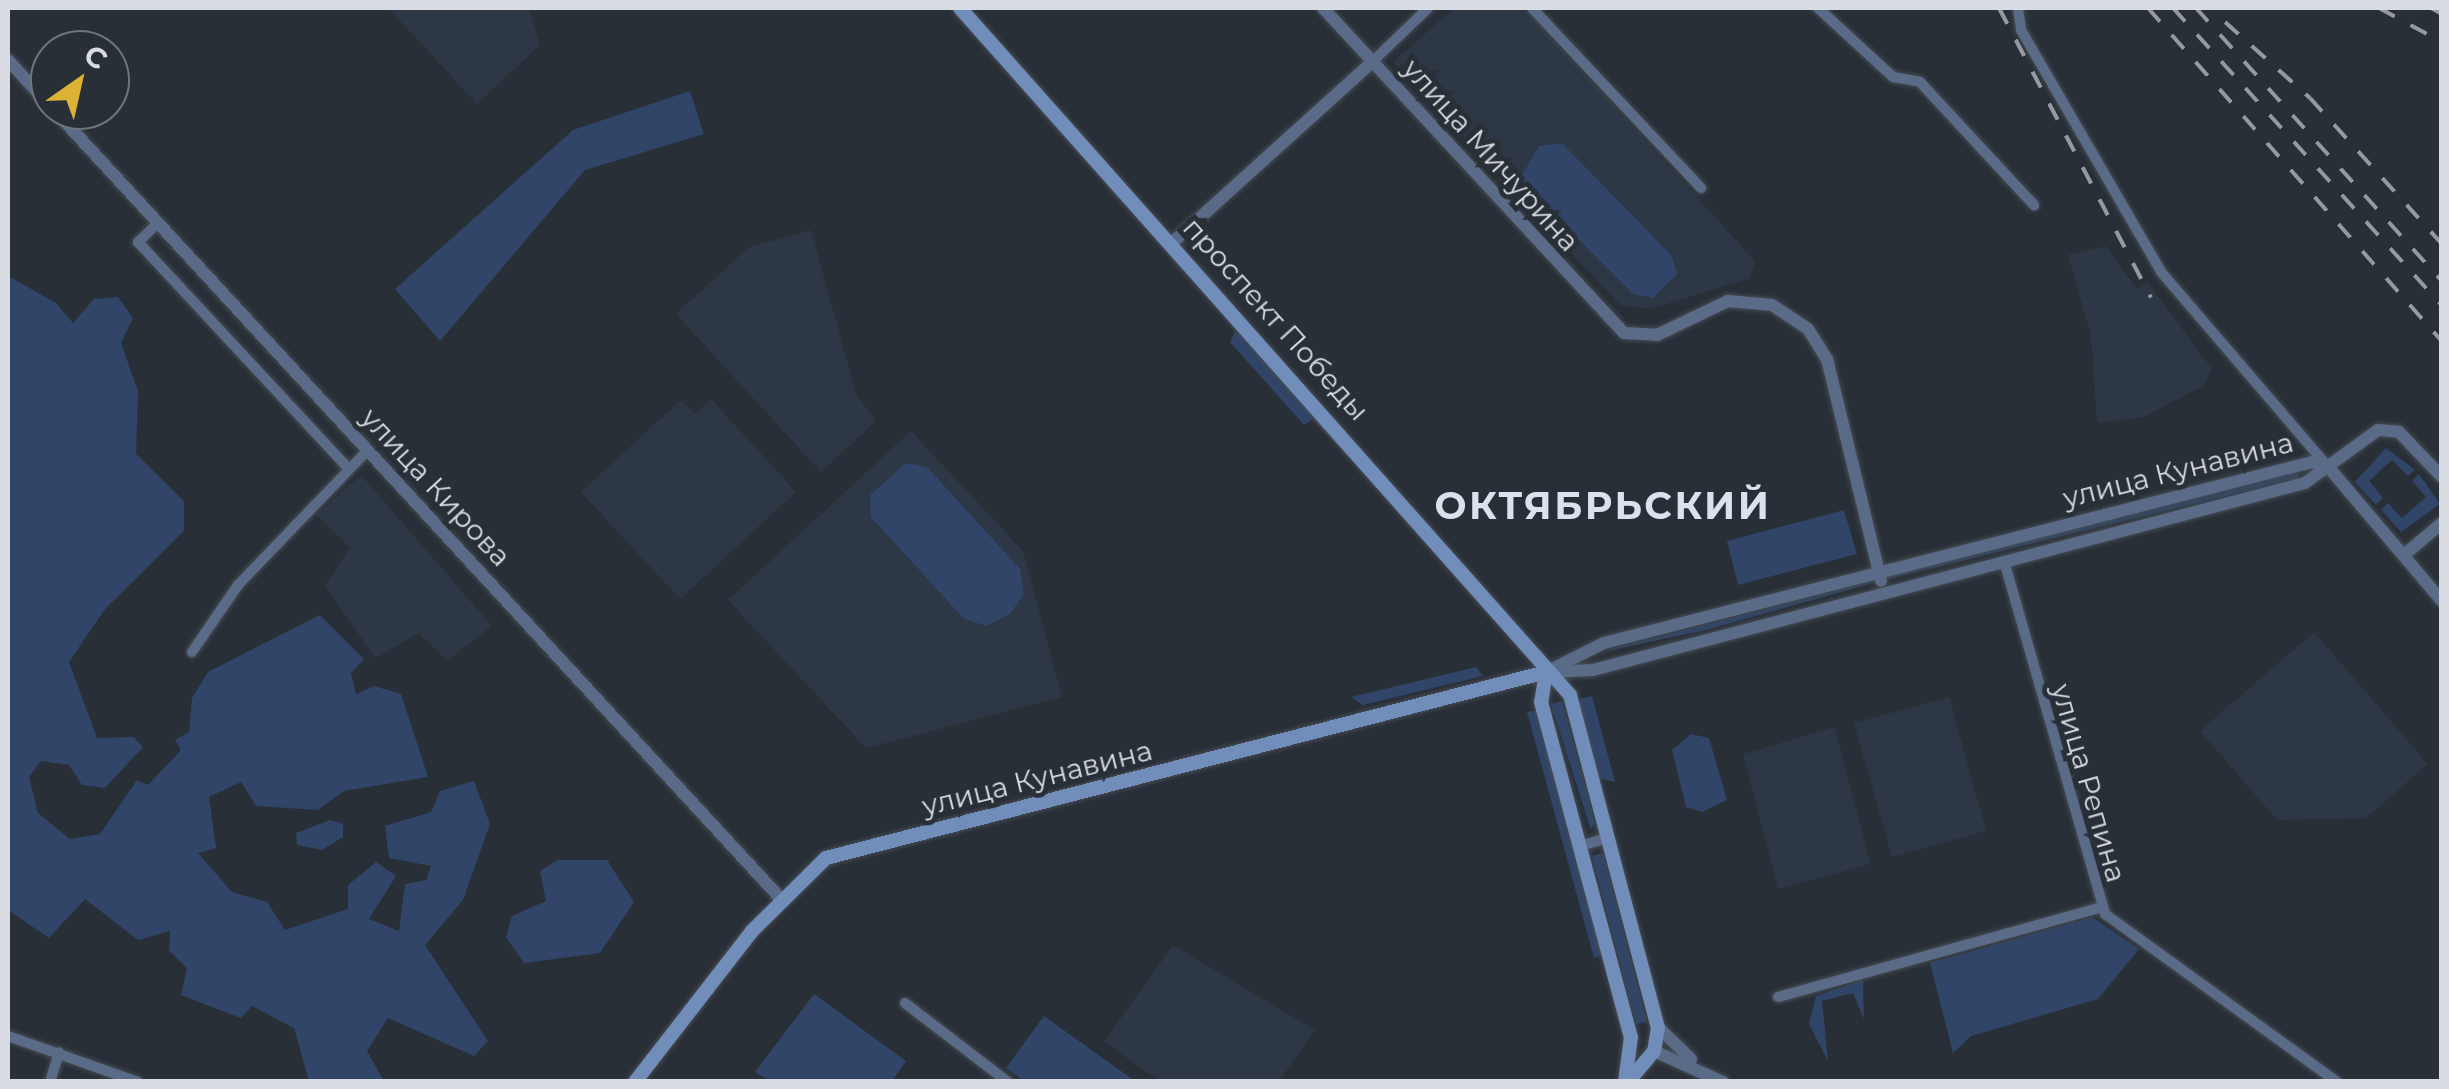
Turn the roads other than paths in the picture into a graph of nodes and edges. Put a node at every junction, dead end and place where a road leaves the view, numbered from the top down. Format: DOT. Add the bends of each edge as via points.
graph roads {
  1 [pos="960,8"];
  2 [pos="1323,8"];
  3 [pos="1428,8"];
  4 [pos="1532,8"];
  5 [pos="1818,8"];
  6 [pos="2018,8"];
  7 [pos="8,60"];
  8 [pos="1373,61"];
  9 [pos="30,84"];
  10 [pos="72,130"];
  11 [pos="1701,188"];
  12 [pos="2034,204"];
  13 [pos="158,223"];
  14 [pos="1172,242"];
  15 [pos="367,451"];
  16 [pos="349,469"];
  17 [pos="2330,469"];
  18 [pos="2442,477"];
  19 [pos="2442,522"];
  20 [pos="2404,556"];
  21 [pos="2004,561"];
  22 [pos="1879,573"];
  23 [pos="1884,591"];
  24 [pos="2442,601"];
  25 [pos="192,652"];
  26 [pos="1546,672"];
  27 [pos="1608,838"];
  28 [pos="1580,846"];
  29 [pos="781,899"];
  30 [pos="2102,908"];
  31 [pos="1778,997"];
  32 [pos="905,1003"];
  33 [pos="1658,1027"];
  34 [pos="8,1036"];
  35 [pos="1631,1037"];
  36 [pos="1654,1051"];
  37 [pos="58,1052"];
  38 [pos="1702,1066"];
  39 [pos="50,1082"];
  40 [pos="138,1082"];
  41 [pos="636,1082"];
  42 [pos="1008,1082"];
  43 [pos="1627,1082"];
  44 [pos="1723,1082"];
  45 [pos="2336,1082"];
  1 -- 14 [label="main road, проспект Победы"];
  2 -- 8 [label="street, улица Мичурина"];
  3 -- 8 [label="street"];
  4 -- 11 [label="street"];
  5 -- 12 [label="street" via="1892,77 1920,82"];
  6 -- 17 [label="street" via="2021,30 2162,272"];
  7 -- 9 [label="street, улица Кирова"];
  8 -- 14 [label="street"];
  8 -- 22 [label="street, улица Мичурина" via="1624,333 1657,335 1728,301 1772,305 1808,329 1827,359"];
  10 -- 13 [label="street, улица Кирова"];
  13 -- 15 [label="street, улица Кирова"];
  13 -- 16 [label="street" via="138,242"];
  14 -- 26 [label="main road, проспект Победы" via="1514,623"];
  15 -- 16 [label="street"];
  15 -- 29 [label="street, улица Кирова"];
  16 -- 25 [label="street" via="238,585"];
  17 -- 18 [label="street" via="2388,428"];
  17 -- 20 [label="street"];
  17 -- 21 [label="street, улица Кунавина"];
  17 -- 22 [label="street, улица Кунавина" via="2312,462"];
  19 -- 20 [label="street"];
  20 -- 24 [label="street"];
  21 -- 23 [label="street, улица Кунавина"];
  21 -- 30 [label="street, улица Репина"];
  22 -- 23 [label="street"];
  22 -- 26 [label="street, улица Кунавина" via="1604,643"];
  23 -- 26 [label="street, улица Кунавина" via="1593,670"];
  26 -- 27 [label="main road, проспект Победы" via="1570,694"];
  26 -- 28 [label="main road" via="1541,702"];
  26 -- 29 [label="main road, улица Кунавина" via="842,850"];
  27 -- 28 [label="street"];
  27 -- 33 [label="main road, проспект Победы"];
  28 -- 35 [label="main road"];
  29 -- 41 [label="main road, улица Кунавина"];
  30 -- 31 [label="street"];
  30 -- 45 [label="street, улица Репина"];
  32 -- 42 [label="street"];
  33 -- 36 [label="main road, проспект Победы"];
  33 -- 38 [label="street"];
  34 -- 37 [label="street"];
  35 -- 36 [label="main road"];
  35 -- 43 [label="main road"];
  36 -- 38 [label="street"];
  36 -- 43 [label="main road"];
  37 -- 39 [label="street"];
  37 -- 40 [label="street"];
  38 -- 44 [label="street"];
}
